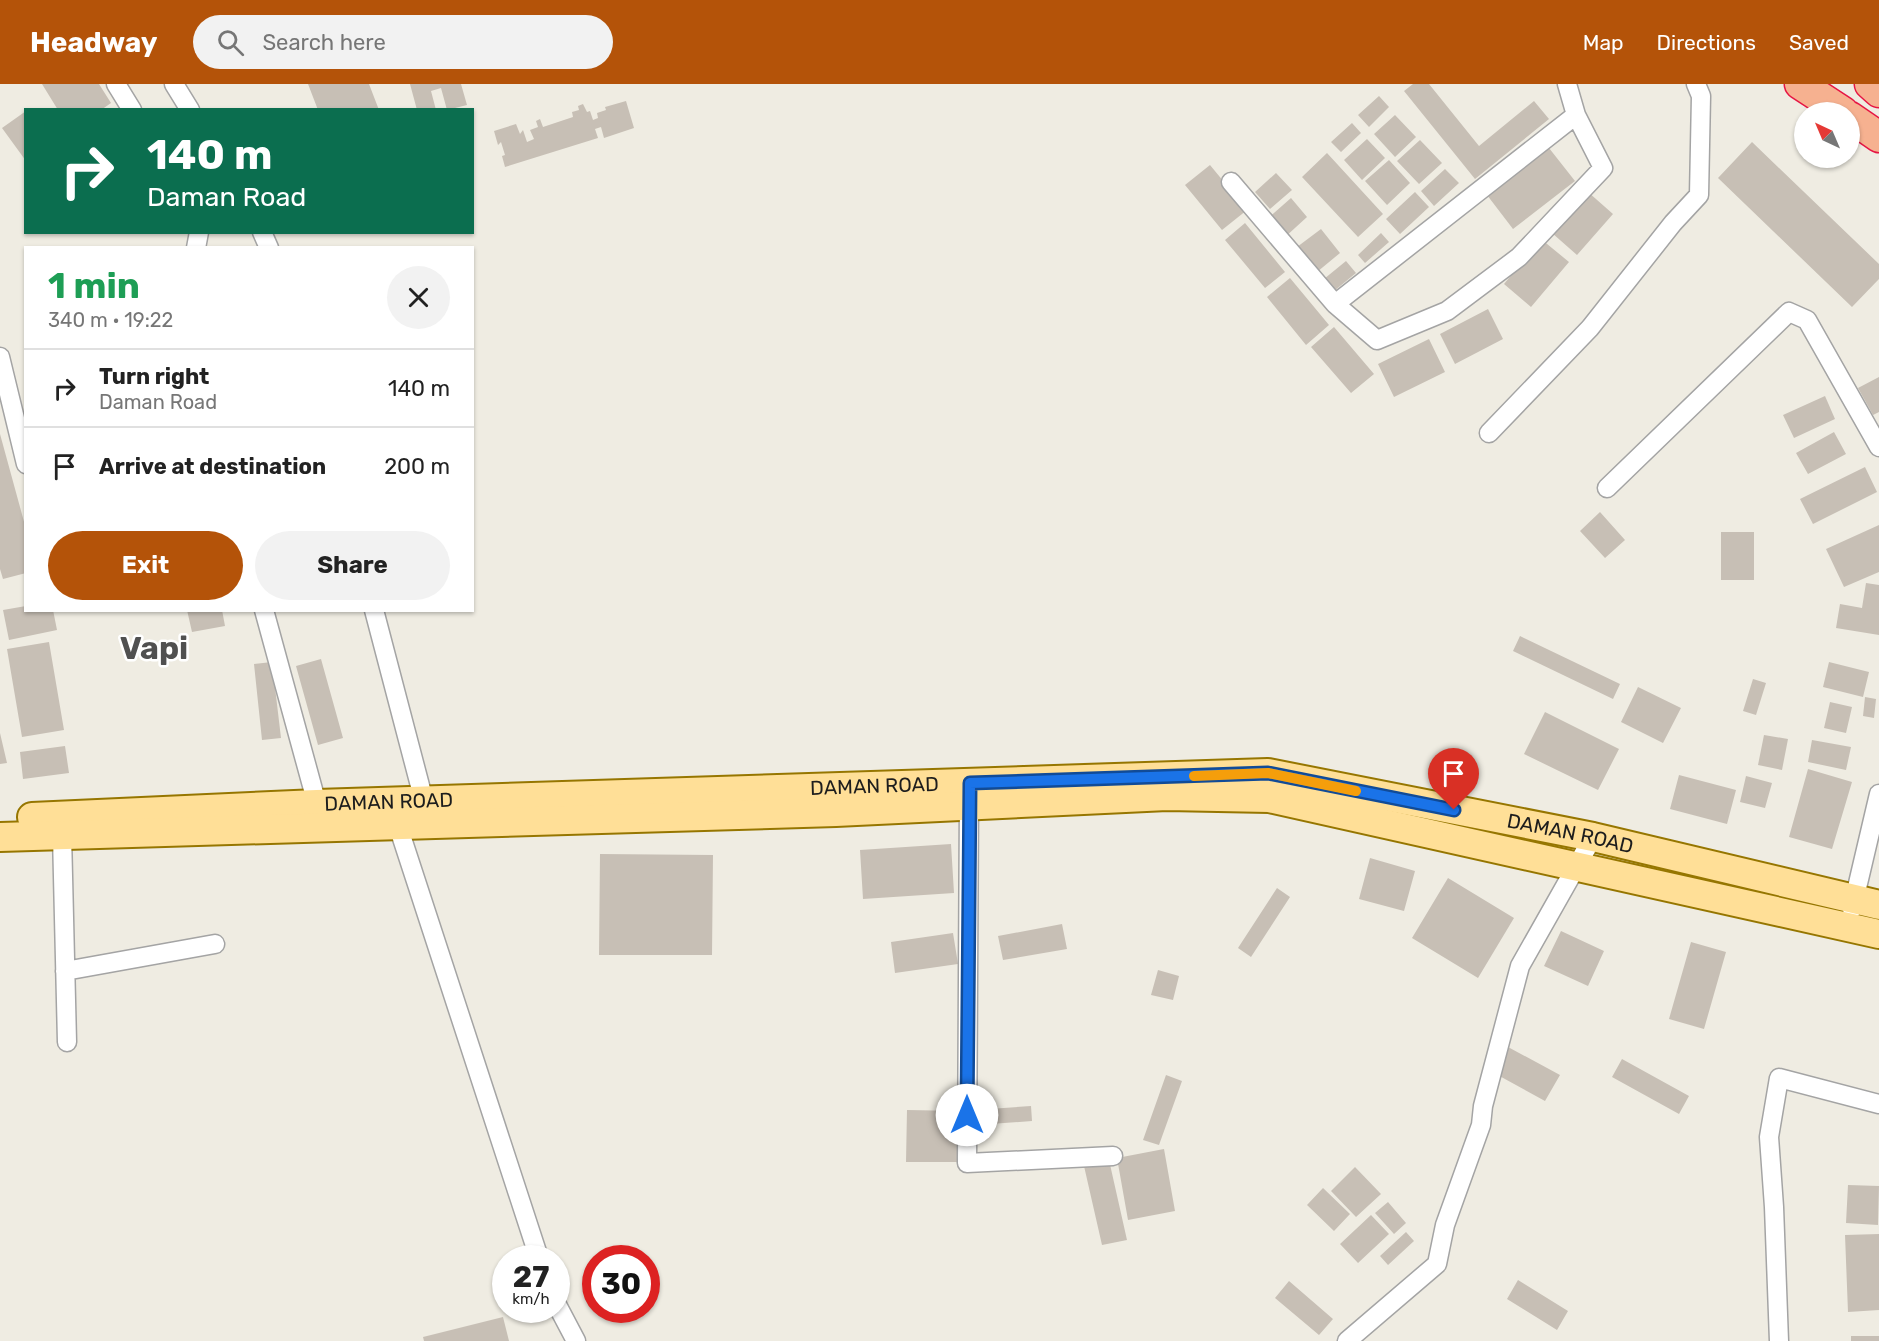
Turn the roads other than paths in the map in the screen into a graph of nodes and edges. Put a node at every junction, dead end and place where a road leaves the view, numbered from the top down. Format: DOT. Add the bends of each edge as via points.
graph roads {
  1 [pos="116,84"];
  2 [pos="174,84"];
  3 [pos="1567,84"];
  4 [pos="1696,84"];
  5 [pos="1800,84"];
  6 [pos="1870,84"];
  7 [pos="1879,92"];
  8 [pos="1828,102"];
  9 [pos="131,108"];
  10 [pos="189,108"];
  11 [pos="1576,115"];
  12 [pos="1860,124"];
  13 [pos="1879,137"];
  14 [pos="1231,182"];
  15 [pos="1335,304"];
  16 [pos="0,357"];
  17 [pos="1489,433"];
  18 [pos="1878,440"];
  19 [pos="24,456"];
  20 [pos="1607,488"];
  21 [pos="265,612"];
  22 [pos="374,612"];
  23 [pos="969,794"];
  24 [pos="1879,794"];
  25 [pos="408,810"];
  26 [pos="317,815"];
  27 [pos="0,818"];
  28 [pos="62,835"];
  29 [pos="0,837"];
  30 [pos="1593,837"];
  31 [pos="1575,866"];
  32 [pos="1867,902"];
  33 [pos="1846,926"];
  34 [pos="1879,934"];
  35 [pos="215,944"];
  36 [pos="65,971"];
  37 [pos="67,1042"];
  38 [pos="1879,1104"];
  39 [pos="1113,1156"];
  40 [pos="535,1245"];
  41 [pos="567,1323"];
  42 [pos="576,1341"];
  43 [pos="1347,1341"];
  44 [pos="1779,1341"];
  1 -- 9 [label="street"];
  2 -- 10 [label="street"];
  3 -- 11 [label="street"];
  4 -- 17 [label="street" via="1701,96 1700,195 1590,328"];
  5 -- 8 [label="highway"];
  6 -- 7 [label="highway"];
  11 -- 15 [label="street"];
  11 -- 15 [label="street" via="1603,168 1519,257 1447,311 1377,340"];
  12 -- 13 [label="highway"];
  14 -- 15 [label="street"];
  16 -- 19 [label="street"];
  18 -- 20 [label="street" via="1807,320 1789,312"];
  21 -- 26 [label="street"];
  22 -- 25 [label="street"];
  23 -- 25 [label="main road, DAMAN ROAD"];
  23 -- 30 [label="main road, DAMAN ROAD" via="1268,773"];
  23 -- 31 [label="main road" via="1269,798"];
  23 -- 39 [label="street" via="967,1163"];
  24 -- 32 [label="street"];
  25 -- 26 [label="main road, DAMAN ROAD"];
  25 -- 40 [label="street"];
  26 -- 27 [label="main road, DAMAN ROAD"];
  26 -- 28 [label="main road"];
  28 -- 29 [label="main road"];
  28 -- 36 [label="street"];
  30 -- 31 [label="street"];
  30 -- 32 [label="main road, DAMAN ROAD"];
  31 -- 33 [label="main road"];
  31 -- 43 [label="street" via="1520,966 1481,1125 1445,1226 1437,1264"];
  32 -- 33 [label="street"];
  33 -- 34 [label="main road"];
  35 -- 36 [label="street"];
  36 -- 37 [label="street"];
  38 -- 44 [label="street" via="1779,1078 1769,1137"];
  41 -- 42 [label="street"];
}
